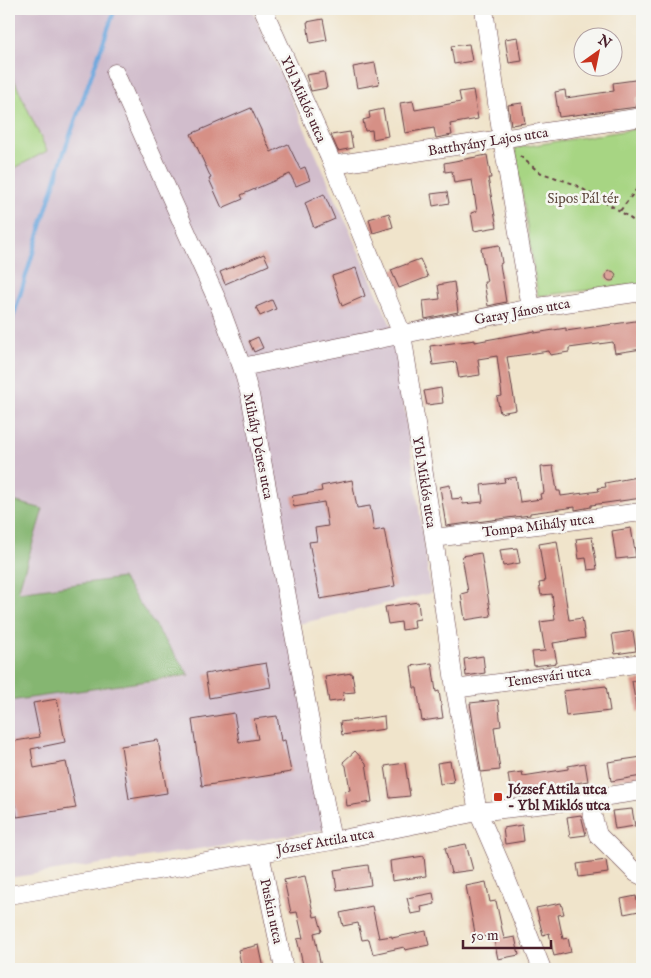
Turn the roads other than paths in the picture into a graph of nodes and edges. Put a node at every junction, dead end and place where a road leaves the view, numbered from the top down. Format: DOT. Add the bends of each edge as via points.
graph roads {
  1 [pos="263,9"];
  2 [pos="484,9"];
  3 [pos="115,73"];
  4 [pos="642,117"];
  5 [pos="502,138"];
  6 [pos="333,164"];
  7 [pos="642,292"];
  8 [pos="531,308"];
  9 [pos="402,334"];
  10 [pos="242,367"];
  11 [pos="642,512"];
  12 [pos="434,538"];
  13 [pos="642,663"];
  14 [pos="455,689"];
  15 [pos="642,791"];
  16 [pos="588,799"];
  17 [pos="478,812"];
  18 [pos="332,841"];
  19 [pos="260,853"];
  20 [pos="642,876"];
  21 [pos="9,895"];
  22 [pos="284,969"];
  23 [pos="542,969"];
  1 -- 6 [label="street, Ybl Miklós utca"];
  2 -- 5 [label="street"];
  3 -- 10 [label="street, Mihály Dénes utca" via="218,302"];
  4 -- 5 [label="street, Batthyány Lajos utca"];
  5 -- 6 [label="street, Batthyány Lajos utca"];
  5 -- 8 [label="street"];
  6 -- 9 [label="street, Ybl Miklós utca"];
  7 -- 8 [label="street, Garay János utca"];
  8 -- 9 [label="street, Garay János utca"];
  9 -- 10 [label="street, Garay János utca"];
  9 -- 12 [label="street, Ybl Miklós utca"];
  10 -- 18 [label="street, Mihály Dénes utca" via="250,395"];
  11 -- 12 [label="street, Tompa Mihály utca"];
  12 -- 14 [label="street, Ybl Miklós utca"];
  13 -- 14 [label="street, Temesvári utca"];
  14 -- 17 [label="street, Ybl Miklós utca"];
  15 -- 16 [label="street, József Attila utca"];
  16 -- 17 [label="street, József Attila utca"];
  16 -- 20 [label="street" via="598,835"];
  17 -- 18 [label="street, József Attila utca"];
  17 -- 23 [label="street, Ybl Miklós utca"];
  18 -- 19 [label="street, József Attila utca"];
  19 -- 21 [label="street, József Attila utca"];
  19 -- 22 [label="street, Puskin utca"];
}
